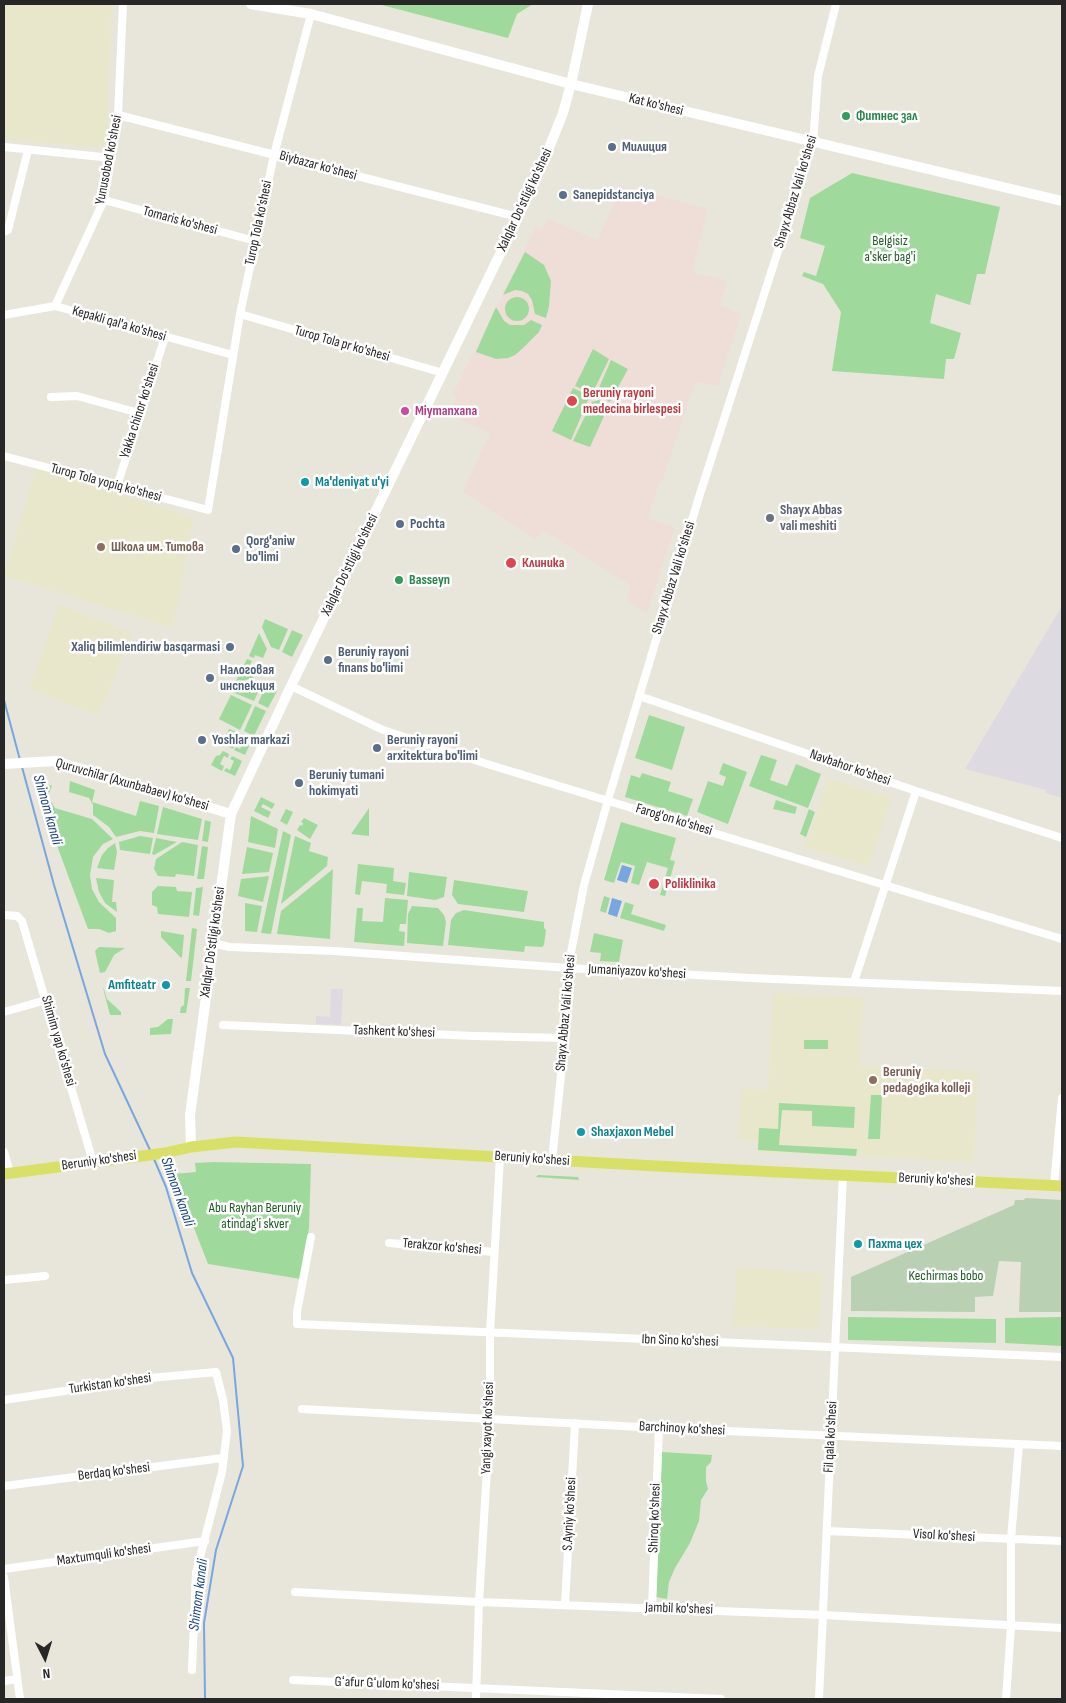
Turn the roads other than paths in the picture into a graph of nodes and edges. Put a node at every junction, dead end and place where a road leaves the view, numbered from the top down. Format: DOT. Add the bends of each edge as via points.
graph roads {
  1 [pos="123,4"];
  2 [pos="251,4"];
  3 [pos="588,4"];
  4 [pos="836,4"];
  5 [pos="311,14"];
  6 [pos="571,84"];
  7 [pos="118,116"];
  8 [pos="813,142"];
  9 [pos="4,147"];
  10 [pos="28,150"];
  11 [pos="274,155"];
  12 [pos="112,158"];
  13 [pos="104,200"];
  14 [pos="1062,201"];
  15 [pos="518,217"];
  16 [pos="4,232"];
  17 [pos="255,241"];
  18 [pos="55,306"];
  19 [pos="240,314"];
  20 [pos="4,315"];
  21 [pos="165,337"];
  22 [pos="233,355"];
  23 [pos="443,373"];
  24 [pos="51,397"];
  25 [pos="139,413"];
  26 [pos="4,456"];
  27 [pos="117,486"];
  28 [pos="208,510"];
  29 [pos="291,686"];
  30 [pos="639,696"];
  31 [pos="6,764"];
  32 [pos="916,791"];
  33 [pos="608,800"];
  34 [pos="231,814"];
  35 [pos="1062,838"];
  36 [pos="885,885"];
  37 [pos="4,915"];
  38 [pos="1062,939"];
  39 [pos="213,943"];
  40 [pos="568,968"];
  41 [pos="854,982"];
  42 [pos="1062,991"];
  43 [pos="46,1000"];
  44 [pos="4,1012"];
  45 [pos="223,1025"];
  46 [pos="565,1038"];
  47 [pos="1062,1098"];
  48 [pos="1061,1126"];
  49 [pos="192,1147"];
  50 [pos="4,1152"];
  51 [pos="500,1157"];
  52 [pos="552,1160"];
  53 [pos="93,1162"];
  54 [pos="7,1173"];
  55 [pos="843,1176"];
  56 [pos="1058,1185"];
  57 [pos="311,1237"];
  58 [pos="389,1243"];
  59 [pos="494,1252"];
  60 [pos="45,1276"];
  61 [pos="4,1280"];
  62 [pos="490,1332"];
  63 [pos="836,1348"];
  64 [pos="1062,1357"];
  65 [pos="4,1400"];
  66 [pos="302,1409"];
  67 [pos="490,1419"];
  68 [pos="575,1423"];
  69 [pos="659,1428"];
  70 [pos="831,1435"];
  71 [pos="1019,1444"];
  72 [pos="1062,1446"];
  73 [pos="223,1458"];
  74 [pos="4,1486"];
  75 [pos="827,1531"];
  76 [pos="1011,1539"];
  77 [pos="205,1541"];
  78 [pos="1062,1541"];
  79 [pos="4,1569"];
  80 [pos="4,1577"];
  81 [pos="295,1592"];
  82 [pos="479,1602"];
  83 [pos="565,1604"];
  84 [pos="652,1608"];
  85 [pos="823,1615"];
  86 [pos="1010,1626"];
  87 [pos="1062,1628"];
  88 [pos="192,1670"];
  89 [pos="17,1679"];
  90 [pos="293,1680"];
  91 [pos="4,1681"];
  92 [pos="477,1688"];
  93 [pos="20,1699"];
  94 [pos="476,1699"];
  95 [pos="721,1699"];
  96 [pos="819,1699"];
  97 [pos="1006,1699"];
  1 -- 7 [label="street, Yunusobod ko'shesi"];
  2 -- 5 [label="street, Kat ko'shesi"];
  3 -- 6 [label="street, Xalqlar Do'stligi ko'shesi"];
  4 -- 8 [label="street, Shayx Abbaz Vali ko'shesi" via="818,76"];
  5 -- 6 [label="street, Kat ko'shesi"];
  5 -- 11 [label="street, Turop Tola ko'shesi"];
  6 -- 8 [label="street, Kat ko'shesi"];
  6 -- 15 [label="street, Xalqlar Do'stligi ko'shesi" via="563,113"];
  7 -- 11 [label="street, Biybazar ko'shesi"];
  7 -- 12 [label="street, Yunusobod ko'shesi"];
  8 -- 14 [label="street, Kat ko'shesi"];
  8 -- 30 [label="street, Shayx Abbaz Vali ko'shesi" via="701,490"];
  9 -- 10 [label="street"];
  10 -- 12 [label="street"];
  10 -- 16 [label="street" via="8,230"];
  11 -- 15 [label="street, Biybazar ko'shesi"];
  11 -- 17 [label="street, Turop Tola ko'shesi"];
  12 -- 13 [label="street, Yunusobod ko'shesi"];
  13 -- 17 [label="street, Tomaris ko'shesi"];
  13 -- 18 [label="street, Yunusobod ko'shesi"];
  15 -- 23 [label="street, Xalqlar Do'stligi ko'shesi"];
  17 -- 19 [label="street, Turop Tola ko'shesi"];
  18 -- 20 [label="street, Kepakli qal'a ko'shesi"];
  18 -- 21 [label="street, Kepakli qal'a ko'shesi"];
  19 -- 22 [label="street, Turop Tola ko'shesi"];
  19 -- 23 [label="street, Turop Tola pr ko'shesi"];
  21 -- 22 [label="street, Kepakli qal'a ko'shesi"];
  21 -- 25 [label="street, Yakka chinor ko'shesi"];
  22 -- 28 [label="street, Turop Tola ko'shesi"];
  23 -- 29 [label="street, Xalqlar Do'stligi ko'shesi"];
  24 -- 25 [label="street" via="77,396"];
  25 -- 27 [label="street, Yakka chinor ko'shesi"];
  26 -- 27 [label="street, Turop Tola yopiq ko'shesi"];
  27 -- 28 [label="street, Turop Tola yopiq ko'shesi"];
  29 -- 33 [label="street, Farog'on ko'shesi" via="383,730"];
  29 -- 34 [label="street, Xalqlar Do'stligi ko'shesi"];
  30 -- 32 [label="street, Navbahor ko'shesi"];
  30 -- 33 [label="street, Shayx Abbaz Vali ko'shesi"];
  31 -- 34 [label="street, Quruvchilar (Axunbabaev) ko'shesi" via="55,761"];
  32 -- 35 [label="street, Navbahor ko'shesi"];
  32 -- 36 [label="street"];
  33 -- 36 [label="street, Farog'on ko'shesi"];
  33 -- 40 [label="street, Shayx Abbaz Vali ko'shesi" via="584,885"];
  34 -- 39 [label="street, Xalqlar Do'stligi ko'shesi"];
  36 -- 38 [label="street, Farog'on ko'shesi"];
  36 -- 41 [label="street"];
  37 -- 43 [label="street, Shimim yap ko'shesi" via="17,916 22,920"];
  39 -- 40 [label="street, Jumaniyazov ko'shesi" via="229,947"];
  39 -- 49 [label="street, Xalqlar Do'stligi ko'shesi" via="190,1115"];
  40 -- 41 [label="street, Jumaniyazov ko'shesi"];
  40 -- 46 [label="street, Shayx Abbaz Vali ko'shesi"];
  41 -- 42 [label="street, Jumaniyazov ko'shesi"];
  43 -- 44 [label="street"];
  43 -- 53 [label="street, Shimim yap ko'shesi"];
  45 -- 46 [label="street, Tashkent ko'shesi"];
  46 -- 52 [label="street, Shayx Abbaz Vali ko'shesi"];
  47 -- 48 [label="street"];
  48 -- 56 [label="street"];
  49 -- 51 [label="main road, Beruniy ko'shesi" via="236,1142"];
  49 -- 53 [label="main road, Beruniy ko'shesi"];
  50 -- 54 [label="street"];
  51 -- 52 [label="main road, Beruniy ko'shesi"];
  51 -- 59 [label="street, Yangi xayot ko'shesi"];
  52 -- 55 [label="main road, Beruniy ko'shesi"];
  53 -- 54 [label="main road, Beruniy ko'shesi"];
  55 -- 56 [label="main road, Beruniy ko'shesi"];
  55 -- 63 [label="street, Fil qala ko'shesi"];
  57 -- 62 [label="street, Ibn Sino ko'shesi" via="296,1312 297,1324"];
  58 -- 59 [label="street, Terakzor ko'shesi"];
  59 -- 62 [label="street, Yangi xayot ko'shesi"];
  60 -- 61 [label="street"];
  62 -- 63 [label="street, Ibn Sino ko'shesi"];
  62 -- 67 [label="street, Yangi xayot ko'shesi"];
  63 -- 64 [label="street, Ibn Sino ko'shesi"];
  63 -- 70 [label="street, Fil qala ko'shesi"];
  65 -- 73 [label="street, Turkistan ko'shesi" via="150,1378 216,1372 227,1431"];
  66 -- 67 [label="street, Barchinoy ko'shesi"];
  67 -- 68 [label="street, Barchinoy ko'shesi"];
  67 -- 82 [label="street, Yangi xayot ko'shesi"];
  68 -- 69 [label="street, Barchinoy ko'shesi"];
  68 -- 83 [label="street, S.Ayniy ko'shesi"];
  69 -- 70 [label="street, Barchinoy ko'shesi"];
  69 -- 84 [label="street, Shiroq ko'shesi"];
  70 -- 71 [label="street, Barchinoy ko'shesi"];
  70 -- 75 [label="street, Fil qala ko'shesi"];
  71 -- 72 [label="street, Barchinoy ko'shesi"];
  71 -- 76 [label="street"];
  73 -- 74 [label="street, Berdaq ko'shesi"];
  73 -- 77 [label="street"];
  75 -- 76 [label="street, Visol ko'shesi"];
  75 -- 85 [label="street, Fil qala ko'shesi"];
  76 -- 78 [label="street, Visol ko'shesi"];
  76 -- 86 [label="street"];
  77 -- 79 [label="street, Maxtumquli ko'shesi"];
  77 -- 88 [label="street" via="196,1572"];
  80 -- 89 [label="street"];
  81 -- 82 [label="street, Jambil ko'shesi"];
  82 -- 83 [label="street, Jambil ko'shesi"];
  82 -- 92 [label="street, Yangi xayot ko'shesi"];
  83 -- 84 [label="street, Jambil ko'shesi"];
  84 -- 85 [label="street, Jambil ko'shesi"];
  85 -- 86 [label="street, Jambil ko'shesi"];
  85 -- 96 [label="street, Fil qala ko'shesi"];
  86 -- 87 [label="street, Jambil ko'shesi"];
  86 -- 97 [label="street"];
  89 -- 91 [label="street"];
  89 -- 93 [label="street"];
  90 -- 92 [label="street, Gʻafur Gʻulom ko'shesi"];
  92 -- 94 [label="street, Yangi xayot ko'shesi"];
  92 -- 95 [label="street, Gʻafur Gʻulom ko'shesi"];
}
